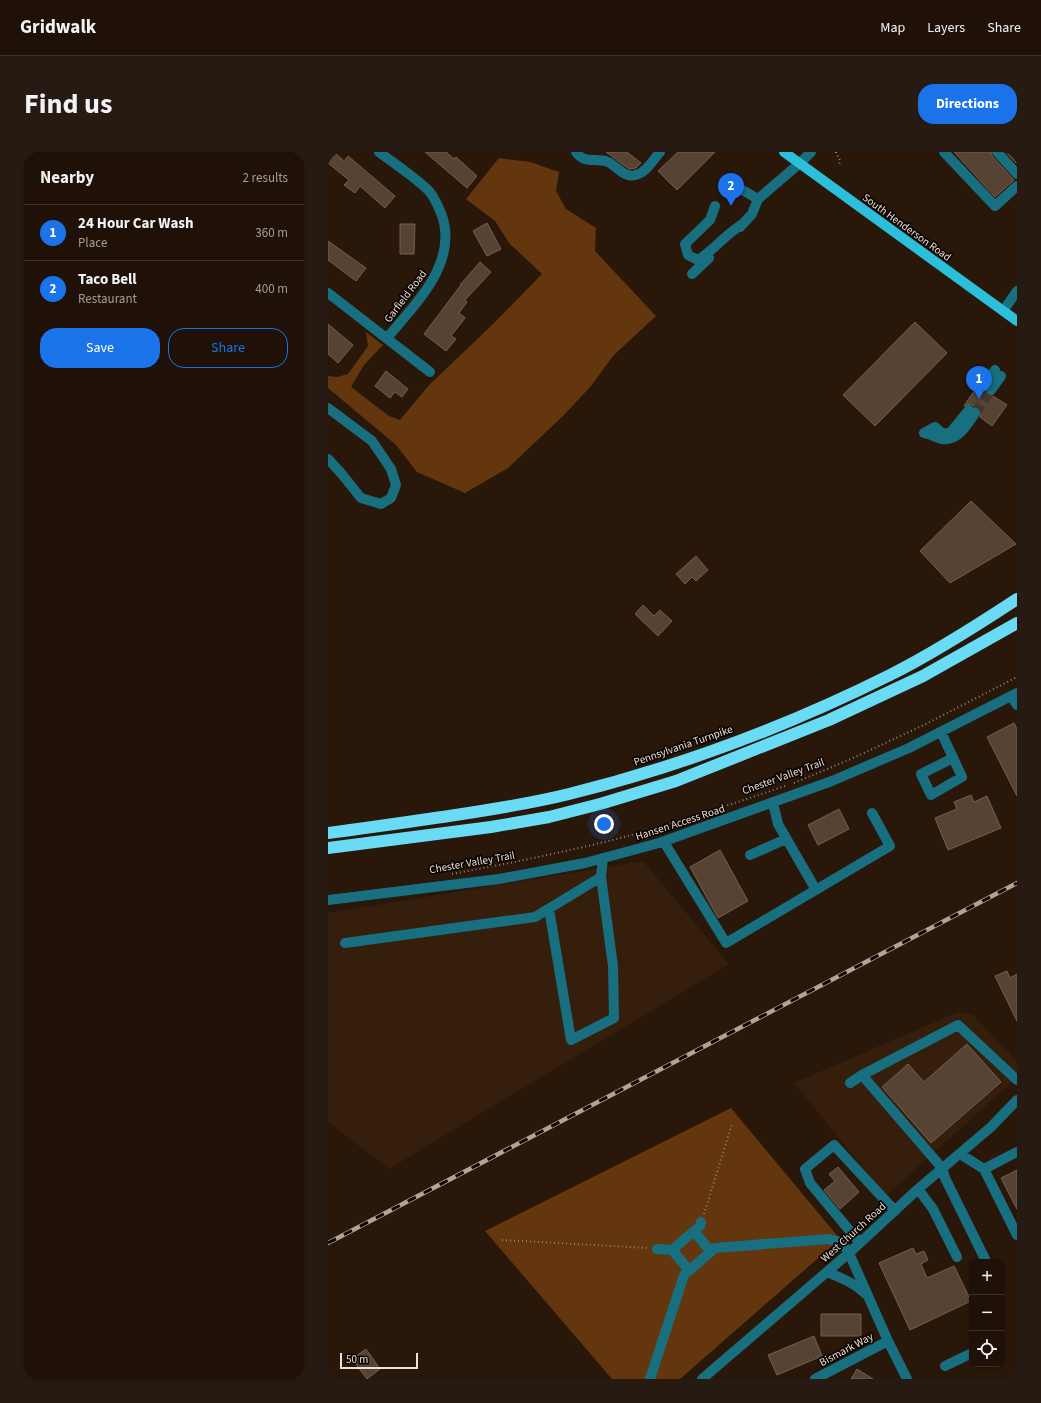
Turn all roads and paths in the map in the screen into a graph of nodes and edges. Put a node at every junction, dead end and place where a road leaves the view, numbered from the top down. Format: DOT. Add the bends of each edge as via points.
graph roads {
  1 [pos="379,152"];
  2 [pos="576,152"];
  3 [pos="660,152"];
  4 [pos="784,152"];
  5 [pos="811,152"];
  6 [pos="836,152"];
  7 [pos="944,152"];
  8 [pos="997,152"];
  9 [pos="800,163"];
  10 [pos="839,165"];
  11 [pos="1017,174"];
  12 [pos="1017,186"];
  13 [pos="739,188"];
  14 [pos="758,199"];
  15 [pos="715,206"];
  16 [pos="744,223"];
  17 [pos="692,274"];
  18 [pos="1017,291"];
  19 [pos="328,293"];
  20 [pos="1003,311"];
  21 [pos="1017,321"];
  22 [pos="387,338"];
  23 [pos="430,372"];
  24 [pos="998,373"];
  25 [pos="987,388"];
  26 [pos="328,408"];
  27 [pos="972,411"];
  28 [pos="924,433"];
  29 [pos="328,460"];
  30 [pos="1017,599"];
  31 [pos="1017,623"];
  32 [pos="1017,677"];
  33 [pos="1014,694"];
  34 [pos="1017,705"];
  35 [pos="941,732"];
  36 [pos="953,758"];
  37 [pos="773,803"];
  38 [pos="872,813"];
  39 [pos="328,834"];
  40 [pos="786,839"];
  41 [pos="664,842"];
  42 [pos="328,848"];
  43 [pos="750,855"];
  44 [pos="603,858"];
  45 [pos="450,874"];
  46 [pos="601,877"];
  47 [pos="816,890"];
  48 [pos="328,900"];
  49 [pos="549,909"];
  50 [pos="345,943"];
  51 [pos="862,1074"];
  52 [pos="1017,1080"];
  53 [pos="850,1083"];
  54 [pos="1017,1100"];
  55 [pos="732,1124"];
  56 [pos="1017,1152"];
  57 [pos="960,1154"];
  58 [pos="942,1168"];
  59 [pos="984,1169"];
  60 [pos="918,1189"];
  61 [pos="895,1211"];
  62 [pos="701,1222"];
  63 [pos="694,1231"];
  64 [pos="1017,1235"];
  65 [pos="502,1240"];
  66 [pos="860,1243"];
  67 [pos="657,1248"];
  68 [pos="672,1250"];
  69 [pos="712,1252"];
  70 [pos="849,1253"];
  71 [pos="958,1257"];
  72 [pos="985,1259"];
  73 [pos="690,1270"];
  74 [pos="827,1272"];
  75 [pos="869,1297"];
  76 [pos="888,1341"];
  77 [pos="969,1354"];
  78 [pos="945,1366"];
  79 [pos="650,1379"];
  80 [pos="702,1379"];
  81 [pos="815,1379"];
  82 [pos="907,1379"];
  1 -- 22 [label="street, Garfield Road" via="429,190 444,223 446,239 443,258 435,276"];
  2 -- 3 [label="street" via="586,160 607,162 626,175 634,176 643,171"];
  4 -- 9 [label="main road, South Henderson Road"];
  5 -- 9 [label="street"];
  6 -- 10 [label="path"];
  7 -- 12 [label="street" via="995,206"];
  8 -- 11 [label="street"];
  9 -- 14 [label="street"];
  9 -- 20 [label="main road, South Henderson Road"];
  13 -- 14 [label="street"];
  14 -- 16 [label="street" via="752,214"];
  15 -- 16 [label="street" via="710,220 685,244 688,255 698,260"];
  16 -- 17 [label="street"];
  18 -- 20 [label="street"];
  19 -- 22 [label="street"];
  20 -- 21 [label="main road, South Henderson Road"];
  22 -- 23 [label="street"];
  24 -- 25 [label="street"];
  26 -- 29 [label="street" via="372,441 390,469 396,485 392,498 381,504 362,498"];
  27 -- 28 [label="street" via="964,429 952,438 940,439"];
  30 -- 39 [label="highway, Pennsylvania Turnpike" via="963,634 890,674 810,712 718,748 568,794 506,808"];
  31 -- 42 [label="highway" via="923,676 829,720 676,781 549,817"];
  32 -- 45 [label="path, Chester Valley Trail" via="924,725 793,783 628,835 526,860"];
  33 -- 34 [label="street"];
  33 -- 35 [label="street, Hansen Access Road"];
  35 -- 36 [label="street"];
  35 -- 37 [label="street, Hansen Access Road" via="839,778"];
  37 -- 40 [label="street" via="778,824"];
  37 -- 41 [label="street, Hansen Access Road"];
  38 -- 47 [label="street" via="890,846"];
  40 -- 43 [label="street"];
  40 -- 47 [label="street"];
  41 -- 44 [label="street, Hansen Access Road"];
  41 -- 47 [label="street" via="726,943"];
  44 -- 46 [label="street"];
  44 -- 48 [label="street, Hansen Access Road" via="499,879"];
  46 -- 49 [label="street"];
  46 -- 49 [label="street" via="613,966 614,1018 571,1040"];
  49 -- 50 [label="street" via="535,917"];
  51 -- 52 [label="street" via="958,1025"];
  51 -- 53 [label="street"];
  51 -- 58 [label="street"];
  54 -- 57 [label="street, West Church Road"];
  55 -- 62 [label="path"];
  56 -- 59 [label="street"];
  57 -- 58 [label="street, West Church Road"];
  57 -- 59 [label="street"];
  58 -- 60 [label="street, West Church Road"];
  58 -- 72 [label="street"];
  59 -- 64 [label="street"];
  60 -- 61 [label="street, West Church Road"];
  60 -- 71 [label="street" via="933,1209"];
  61 -- 66 [label="street, West Church Road"];
  61 -- 66 [label="street" via="834,1144 806,1169 810,1183"];
  62 -- 63 [label="street"];
  63 -- 68 [label="street"];
  63 -- 69 [label="street"];
  65 -- 67 [label="path"];
  66 -- 70 [label="street, West Church Road"];
  67 -- 68 [label="street"];
  68 -- 73 [label="street"];
  69 -- 70 [label="street" via="715,1248 829,1239 842,1242"];
  69 -- 73 [label="street"];
  70 -- 74 [label="street, West Church Road"];
  70 -- 75 [label="street"];
  73 -- 79 [label="street" via="684,1276"];
  74 -- 75 [label="street" via="847,1280"];
  74 -- 80 [label="street, West Church Road"];
  75 -- 76 [label="street"];
  76 -- 81 [label="street, Bismark Way"];
  76 -- 82 [label="street"];
  77 -- 78 [label="street"];
}
